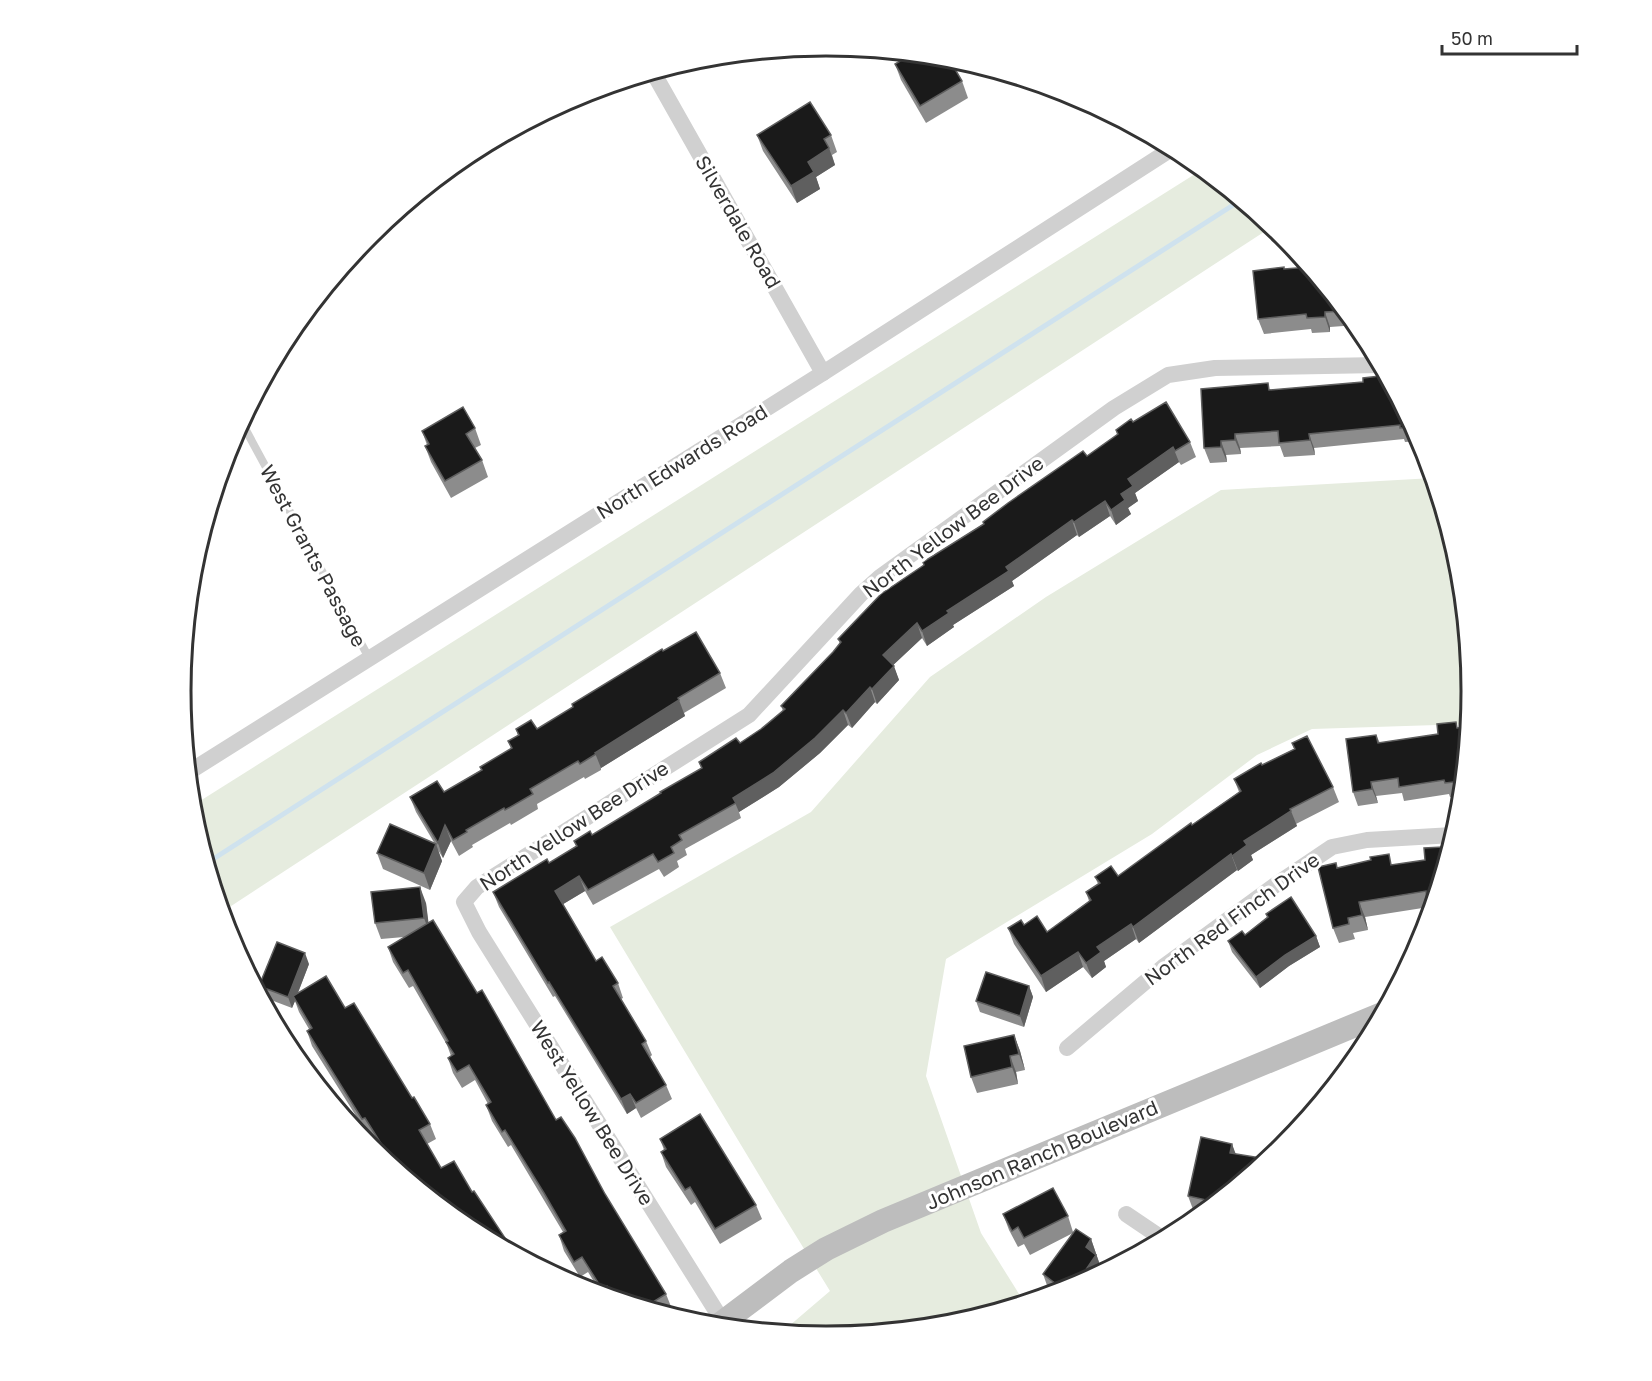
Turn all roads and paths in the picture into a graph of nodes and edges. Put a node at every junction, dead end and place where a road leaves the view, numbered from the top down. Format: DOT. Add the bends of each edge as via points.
graph roads {
  1 [pos="657,79"];
  2 [pos="1164,154"];
  3 [pos="1371,365"];
  4 [pos="824,373"];
  5 [pos="246,431"];
  6 [pos="369,658"];
  7 [pos="196,768"];
  8 [pos="1444,836"];
  9 [pos="464,902"];
  10 [pos="1369,1019"];
  11 [pos="1067,1048"];
  12 [pos="1126,1214"];
  13 [pos="1155,1233"];
  14 [pos="716,1315"];
  15 [pos="729,1318"];
  1 -- 4 [label="street, Silverdale Road"];
  2 -- 4 [label="street, North Edwards Road"];
  3 -- 9 [label="street, North Yellow Bee Drive" via="1215,368 1168,375 1114,408 880,577 749,715 477,887"];
  4 -- 6 [label="street, North Edwards Road"];
  5 -- 6 [label="lane, West Grants Passage"];
  6 -- 7 [label="street, North Edwards Road"];
  8 -- 11 [label="street, North Red Finch Drive" via="1367,840 1332,847 1163,967"];
  9 -- 14 [label="street, West Yellow Bee Drive" via="478,932"];
  10 -- 15 [label="street, Johnson Ranch Boulevard" via="883,1221 800,1265"];
  12 -- 13 [label="street"];
}
